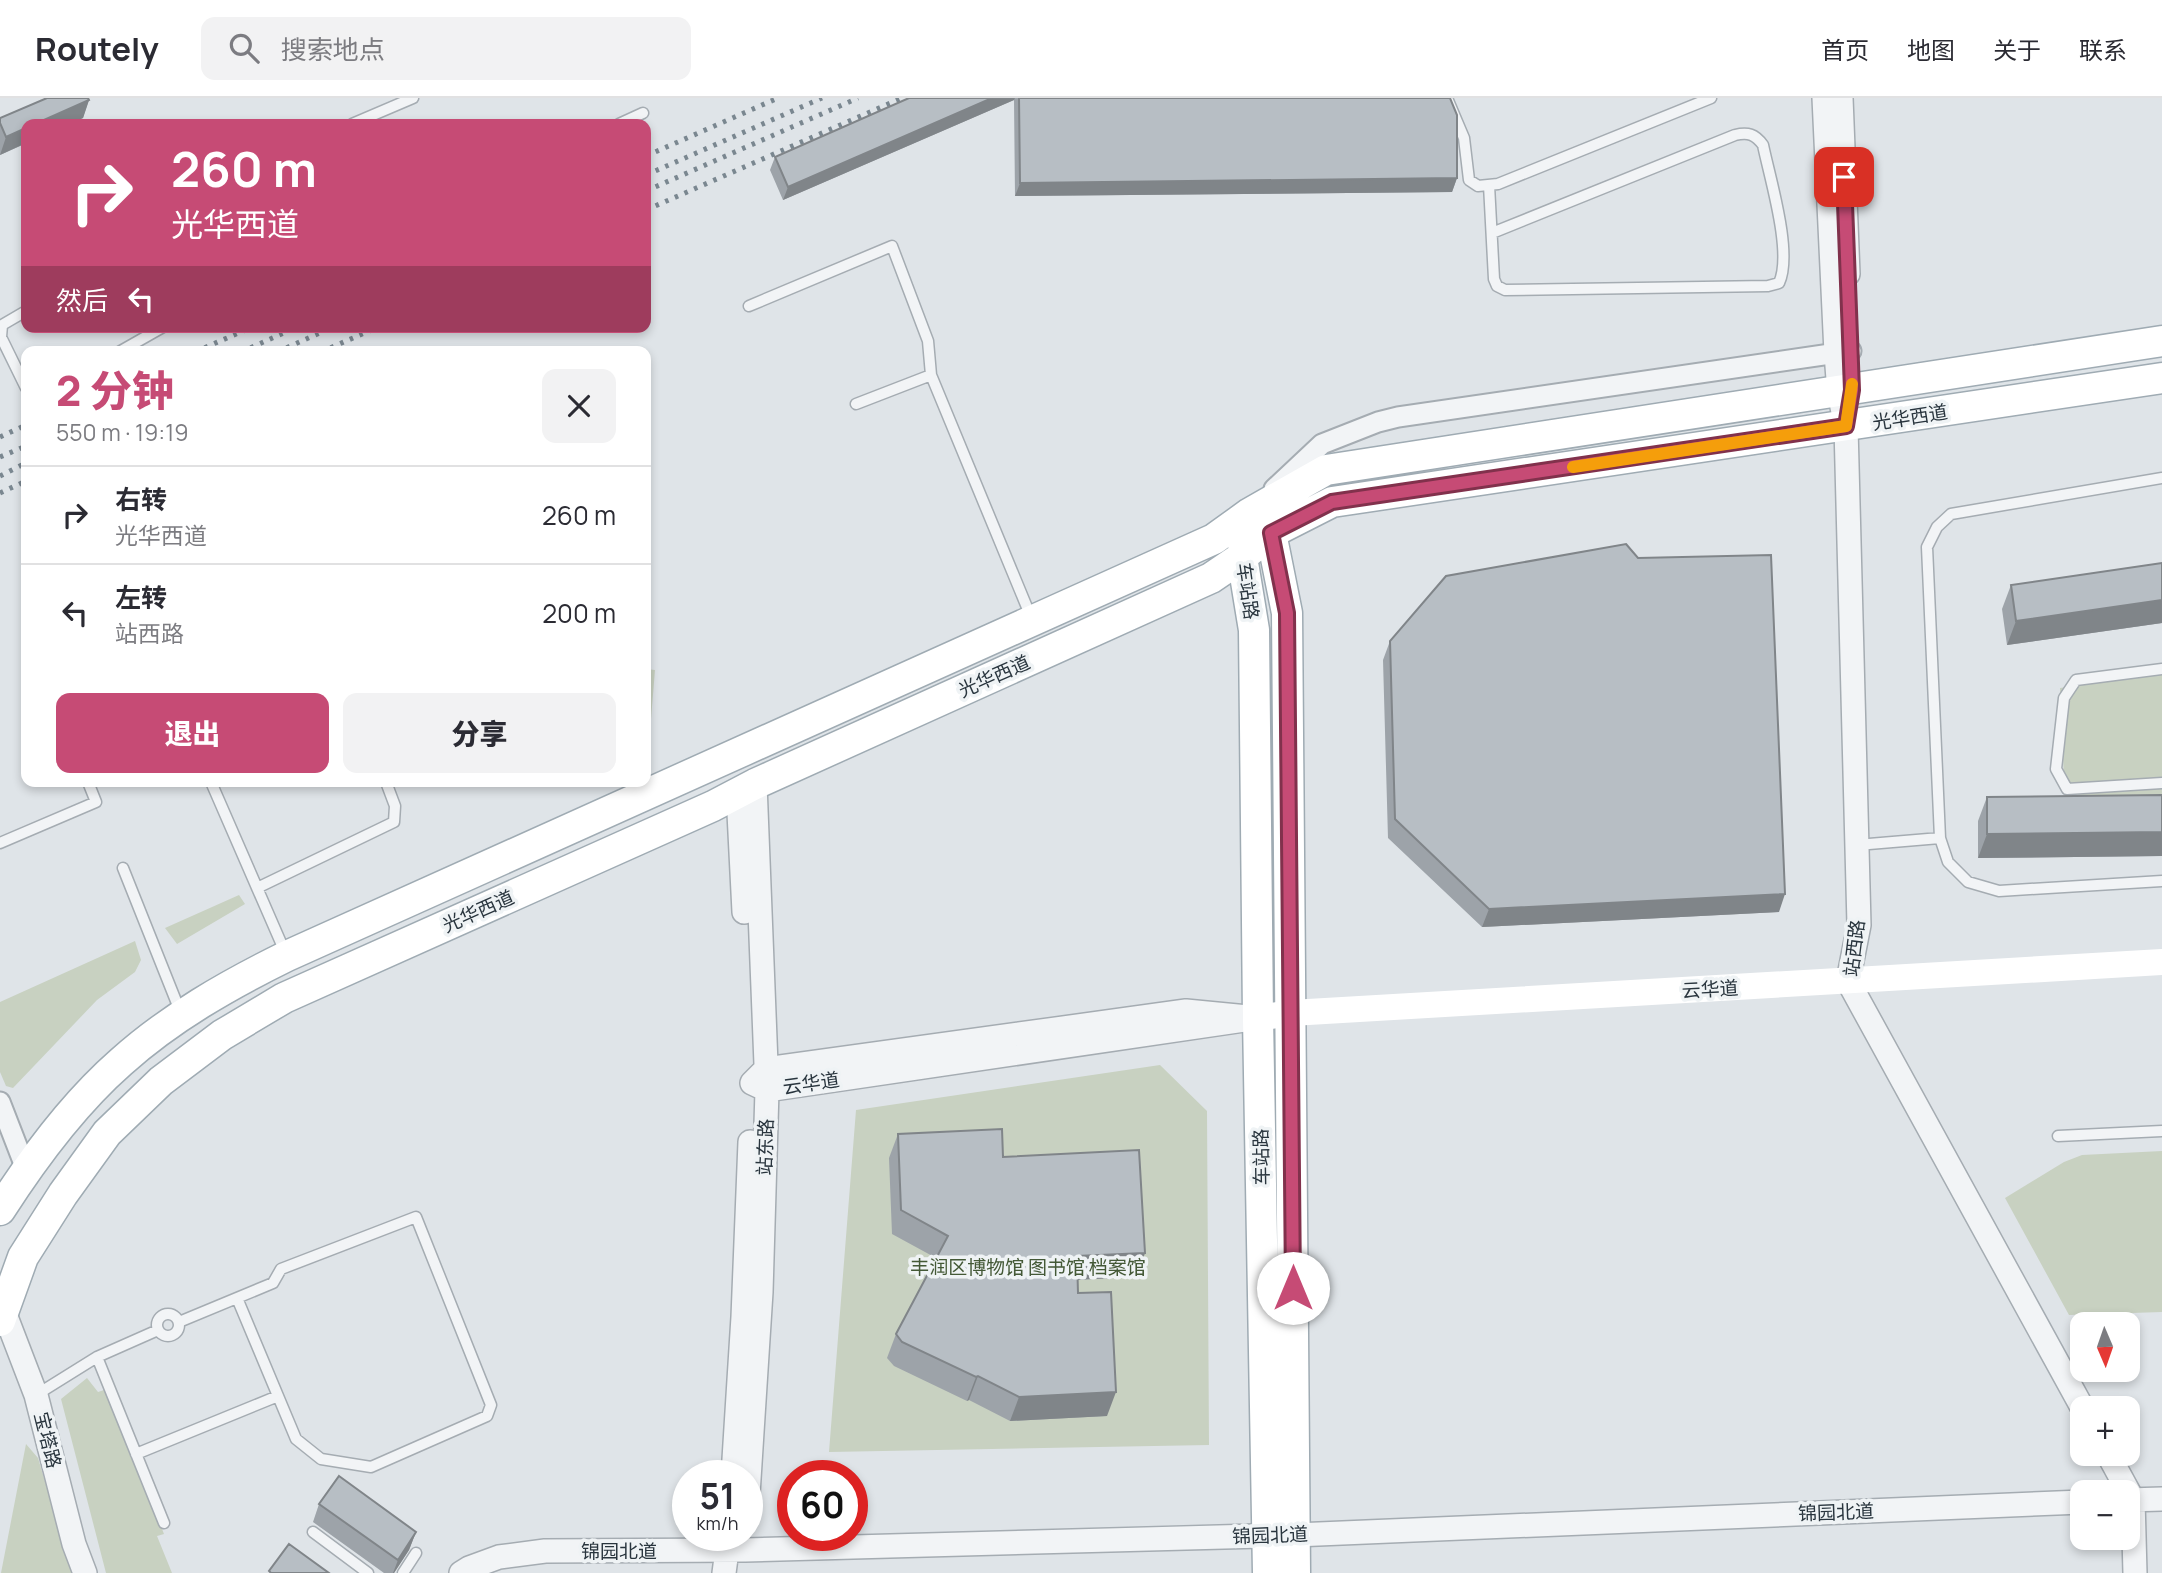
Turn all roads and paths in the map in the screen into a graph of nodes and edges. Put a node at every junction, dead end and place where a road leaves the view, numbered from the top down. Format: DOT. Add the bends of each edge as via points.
graph roads {
  1 [pos="413,98"];
  2 [pos="1447,98"];
  3 [pos="1712,98"];
  4 [pos="1824,98"];
  5 [pos="1841,98"];
  6 [pos="643,113"];
  7 [pos="364,119"];
  8 [pos="630,119"];
  9 [pos="1489,185"];
  10 [pos="1492,233"];
  11 [pos="749,306"];
  12 [pos="21,314"];
  13 [pos="152,333"];
  14 [pos="2162,341"];
  15 [pos="130,346"];
  16 [pos="1843,352"];
  17 [pos="931,375"];
  18 [pos="21,378"];
  19 [pos="2162,378"];
  20 [pos="1845,391"];
  21 [pos="856,404"];
  22 [pos="1846,426"];
  23 [pos="2162,478"];
  24 [pos="1250,513"];
  25 [pos="1271,533"];
  26 [pos="1242,557"];
  27 [pos="1033,621"];
  28 [pos="2162,669"];
  29 [pos="685,778"];
  30 [pos="2162,783"];
  31 [pos="90,787"];
  32 [pos="213,787"];
  33 [pos="388,787"];
  34 [pos="735,794"];
  35 [pos="1940,838"];
  36 [pos="0,843"];
  37 [pos="1856,845"];
  38 [pos="123,868"];
  39 [pos="2162,881"];
  40 [pos="257,888"];
  41 [pos="286,956"];
  42 [pos="2162,962"];
  43 [pos="1848,981"];
  44 [pos="1291,1013"];
  45 [pos="182,1015"];
  46 [pos="1258,1018"];
  47 [pos="762,1081"];
  48 [pos="0,1102"];
  49 [pos="2162,1131"];
  50 [pos="2058,1136"];
  51 [pos="26,1169"];
  52 [pos="0,1210"];
  53 [pos="237,1298"];
  54 [pos="1,1315"];
  55 [pos="178,1322"];
  56 [pos="158,1330"];
  57 [pos="97,1357"];
  58 [pos="36,1395"];
  59 [pos="278,1396"];
  60 [pos="2076,1396"];
  61 [pos="136,1454"];
  62 [pos="734,1460"];
  63 [pos="750,1460"];
  64 [pos="2162,1499"];
  65 [pos="2140,1500"];
  66 [pos="2070,1502"];
  67 [pos="164,1523"];
  68 [pos="313,1532"];
  69 [pos="1281,1535"];
  70 [pos="2133,1550"];
  71 [pos="416,1553"];
  72 [pos="735,1553"];
  73 [pos="85,1573"];
  74 [pos="368,1573"];
  75 [pos="403,1573"];
  76 [pos="461,1573"];
  77 [pos="1268,1573"];
  78 [pos="1295,1573"];
  79 [pos="2135,1573"];
  1 -- 7 [label="lane"];
  2 -- 9 [label="lane" via="1464,138 1469,180 1478,186"];
  3 -- 9 [label="lane"];
  4 -- 16 [label="street, 站西路"];
  5 -- 16 [label="street, 站西路"];
  6 -- 8 [label="lane"];
  9 -- 10 [label="lane"];
  10 -- 10 [label="lane" via="1746,132 1757,136 1763,145 1782,233 1784,273 1779,283 1768,286 1505,290 1494,279"];
  11 -- 17 [label="lane" via="892,246 928,341"];
  12 -- 18 [label="lane" via="2,325 1,337"];
  13 -- 15 [label="lane"];
  14 -- 20 [label="main road, 光华西道"];
  16 -- 20 [label="street, 站西路"];
  16 -- 24 [label="street" via="1378,422 1322,444"];
  17 -- 21 [label="lane"];
  17 -- 27 [label="lane"];
  19 -- 22 [label="main road, 光华西道"];
  20 -- 22 [label="street, 站西路"];
  20 -- 24 [label="main road, 光华西道" via="1326,470"];
  22 -- 25 [label="main road, 光华西道" via="1332,502"];
  22 -- 37 [label="street, 站西路"];
  23 -- 35 [label="lane" via="1951,514 1937,527 1927,547"];
  24 -- 25 [label="main road"];
  24 -- 26 [label="main road, 车站路"];
  24 -- 27 [label="main road, 光华西道" via="1214,539"];
  25 -- 26 [label="main road, 光华西道"];
  25 -- 44 [label="main road, 车站路" via="1287,613"];
  26 -- 34 [label="main road, 光华西道" via="1211,578"];
  26 -- 46 [label="main road, 车站路" via="1254,630"];
  27 -- 29 [label="main road, 光华西道"];
  28 -- 30 [label="lane" via="2076,680 2064,698 2056,769 2067,789"];
  29 -- 34 [label="main road"];
  29 -- 41 [label="main road, 光华西道"];
  31 -- 36 [label="lane" via="96,802"];
  32 -- 40 [label="lane"];
  33 -- 40 [label="lane" via="395,806 394,822"];
  34 -- 47 [label="street, 站东路"];
  34 -- 54 [label="main road, 光华西道" via="284,998 222,1035 161,1081 107,1133 23,1257"];
  35 -- 37 [label="lane"];
  35 -- 39 [label="lane" via="1948,862 1969,882 1999,891"];
  37 -- 43 [label="street, 站西路" via="1858,925"];
  38 -- 45 [label="lane"];
  40 -- 41 [label="lane"];
  41 -- 45 [label="main road, 光华西道"];
  42 -- 43 [label="main road, 云华道"];
  43 -- 44 [label="main road, 云华道"];
  43 -- 60 [label="street, 站西路"];
  44 -- 46 [label="main road, 云华道"];
  44 -- 69 [label="main road, 车站路"];
  45 -- 51 [label="main road, 光华西道" via="121,1061"];
  46 -- 47 [label="street, 云华道"];
  46 -- 69 [label="main road, 车站路"];
  47 -- 62 [label="street, 站东路"];
  47 -- 63 [label="street, 站东路" via="761,1292"];
  48 -- 51 [label="street"];
  49 -- 50 [label="lane"];
  51 -- 52 [label="main road, 光华西道"];
  53 -- 55 [label="lane"];
  53 -- 59 [label="lane"];
  53 -- 59 [label="lane" via="274,1283 281,1269 416,1217 491,1405 487,1416 371,1467 321,1459 296,1439"];
  54 -- 58 [label="street, 宝塔路"];
  55 -- 56 [label="lane" via="174,1335 166,1337"];
  55 -- 56 [label="lane" via="171,1314 164,1315 157,1323"];
  56 -- 57 [label="lane"];
  57 -- 58 [label="lane"];
  57 -- 61 [label="lane"];
  58 -- 73 [label="street, 宝塔路"];
  59 -- 61 [label="lane"];
  61 -- 67 [label="lane"];
  64 -- 65 [label="street"];
  66 -- 69 [label="street, 锦园北道"];
  68 -- 74 [label="lane"];
  69 -- 72 [label="street, 锦园北道"];
  69 -- 77 [label="main road, 车站路"];
  69 -- 78 [label="main road, 车站路"];
  70 -- 79 [label="street"];
  71 -- 75 [label="lane"];
  72 -- 76 [label="street, 锦园北道" via="545,1551 499,1557"];
}
